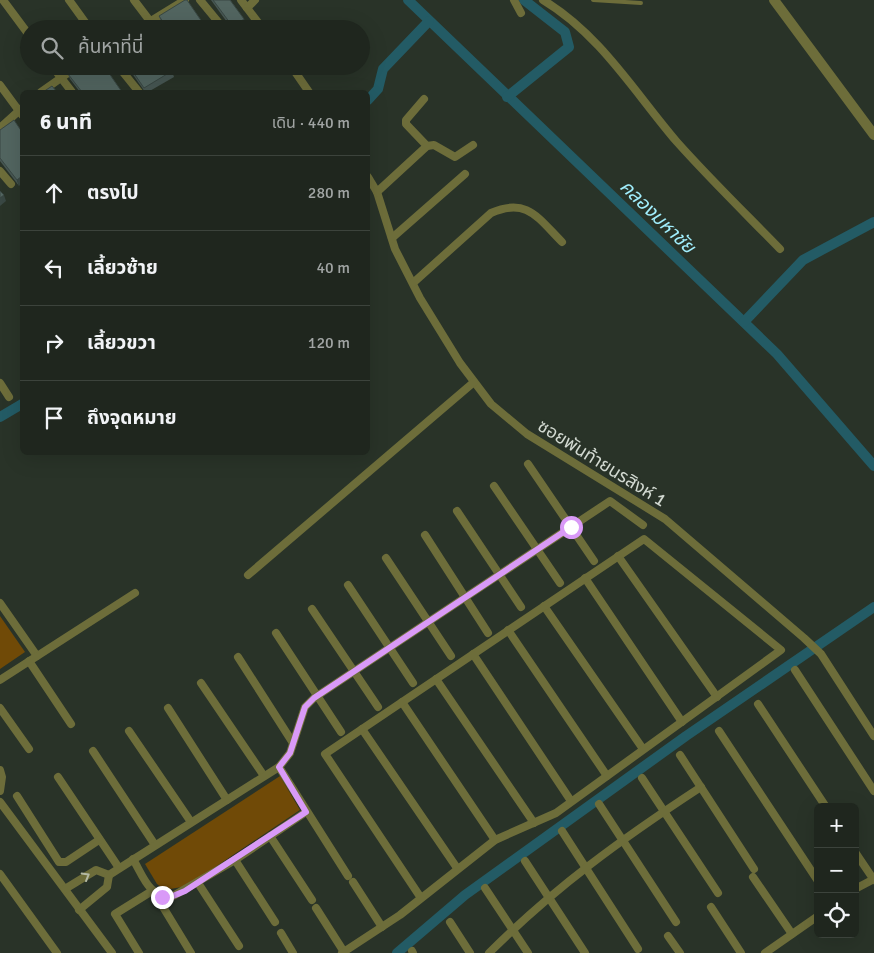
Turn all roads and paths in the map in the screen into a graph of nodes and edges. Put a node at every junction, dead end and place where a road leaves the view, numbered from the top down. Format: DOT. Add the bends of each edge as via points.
graph roads {
  1 [pos="3,0"];
  2 [pos="68,0"];
  3 [pos="134,0"];
  4 [pos="184,0"];
  5 [pos="200,0"];
  6 [pos="241,0"];
  7 [pos="255,0"];
  8 [pos="514,0"];
  9 [pos="543,0"];
  10 [pos="593,0"];
  11 [pos="774,0"];
  12 [pos="641,3"];
  13 [pos="247,8"];
  14 [pos="521,13"];
  15 [pos="83,20"];
  16 [pos="149,20"];
  17 [pos="152,20"];
  18 [pos="217,20"];
  19 [pos="256,20"];
  20 [pos="20,23"];
  21 [pos="59,75"];
  22 [pos="65,75"];
  23 [pos="125,75"];
  24 [pos="297,75"];
  25 [pos="61,78"];
  26 [pos="0,85"];
  27 [pos="45,90"];
  28 [pos="70,90"];
  29 [pos="137,90"];
  30 [pos="308,90"];
  31 [pos="424,99"];
  32 [pos="20,110"];
  33 [pos="20,112"];
  34 [pos="0,128"];
  35 [pos="874,135"];
  36 [pos="473,144"];
  37 [pos="427,146"];
  38 [pos="0,172"];
  39 [pos="465,174"];
  40 [pos="370,180"];
  41 [pos="11,184"];
  42 [pos="377,192"];
  43 [pos="392,238"];
  44 [pos="562,242"];
  45 [pos="780,249"];
  46 [pos="413,283"];
  47 [pos="474,382"];
  48 [pos="0,383"];
  49 [pos="9,397"];
  50 [pos="528,464"];
  51 [pos="494,486"];
  52 [pos="457,511"];
  53 [pos="644,525"];
  54 [pos="571,527"];
  55 [pos="424,535"];
  56 [pos="537,550"];
  57 [pos="618,556"];
  58 [pos="386,558"];
  59 [pos="594,561"];
  60 [pos="248,575"];
  61 [pos="500,575"];
  62 [pos="585,578"];
  63 [pos="560,583"];
  64 [pos="348,585"];
  65 [pos="134,594"];
  66 [pos="465,598"];
  67 [pos="0,602"];
  68 [pos="544,606"];
  69 [pos="521,607"];
  70 [pos="312,609"];
  71 [pos="428,622"];
  72 [pos="508,630"];
  73 [pos="276,633"];
  74 [pos="488,634"];
  75 [pos="389,648"];
  76 [pos="473,654"];
  77 [pos="37,656"];
  78 [pos="451,656"];
  79 [pos="238,657"];
  80 [pos="29,661"];
  81 [pos="795,670"];
  82 [pos="354,672"];
  83 [pos="436,679"];
  84 [pos="0,680"];
  85 [pos="201,683"];
  86 [pos="412,683"];
  87 [pos="318,696"];
  88 [pos="717,696"];
  89 [pos="402,702"];
  90 [pos="758,704"];
  91 [pos="378,707"];
  92 [pos="0,708"];
  93 [pos="168,708"];
  94 [pos="682,722"];
  95 [pos="72,724"];
  96 [pos="362,729"];
  97 [pos="130,731"];
  98 [pos="719,731"];
  99 [pos="341,732"];
  100 [pos="874,736"];
  101 [pos="293,743"];
  102 [pos="29,749"];
  103 [pos="643,749"];
  104 [pos="93,751"];
  105 [pos="680,755"];
  106 [pos="279,767"];
  107 [pos="0,770"];
  108 [pos="264,776"];
  109 [pos="607,776"];
  110 [pos="58,777"];
  111 [pos="642,778"];
  112 [pos="701,786"];
  113 [pos="0,791"];
  114 [pos="874,791"];
  115 [pos="16,796"];
  116 [pos="227,800"];
  117 [pos="0,802"];
  118 [pos="571,802"];
  119 [pos="823,803"];
  120 [pos="599,804"];
  121 [pos="664,811"];
  122 [pos="306,812"];
  123 [pos="191,822"];
  124 [pos="534,822"];
  125 [pos="562,831"];
  126 [pos="270,836"];
  127 [pos="99,840"];
  128 [pos="495,840"];
  129 [pos="622,840"];
  130 [pos="155,846"];
  131 [pos="859,858"];
  132 [pos="133,860"];
  133 [pos="235,860"];
  134 [pos="525,861"];
  135 [pos="584,867"];
  136 [pos="119,868"];
  137 [pos="458,868"];
  138 [pos="0,874"];
  139 [pos="109,875"];
  140 [pos="814,875"];
  141 [pos="874,879"];
  142 [pos="198,883"];
  143 [pos="859,887"];
  144 [pos="485,888"];
  145 [pos="65,889"];
  146 [pos="152,891"];
  147 [pos="718,893"];
  148 [pos="547,896"];
  149 [pos="162,897"];
  150 [pos="421,898"];
  151 [pos="711,907"];
  152 [pos="79,910"];
  153 [pos="814,919"];
  154 [pos="275,922"];
  155 [pos="450,922"];
  156 [pos="676,922"];
  157 [pos="382,927"];
  158 [pos="512,930"];
  159 [pos="281,933"];
  160 [pos="792,934"];
  161 [pos="668,936"];
  162 [pos="239,946"];
  163 [pos="638,949"];
  164 [pos="343,952"];
  165 [pos="57,953"];
  166 [pos="112,953"];
  167 [pos="139,953"];
  168 [pos="191,953"];
  169 [pos="293,953"];
  170 [pos="470,953"];
  171 [pos="489,953"];
  172 [pos="528,953"];
  173 [pos="585,953"];
  174 [pos="680,953"];
  175 [pos="741,953"];
  176 [pos="765,953"];
  1 -- 20 [label="street"];
  2 -- 15 [label="street"];
  3 -- 16 [label="street"];
  4 -- 17 [label="street"];
  5 -- 18 [label="street"];
  6 -- 13 [label="street"];
  7 -- 13 [label="street"];
  8 -- 14 [label="street"];
  9 -- 45 [label="street" via="595,41 678,144"];
  10 -- 12 [label="lane"];
  11 -- 35 [label="street"];
  13 -- 19 [label="street"];
  21 -- 25 [label="street"];
  22 -- 25 [label="street"];
  23 -- 29 [label="street"];
  24 -- 30 [label="street"];
  25 -- 27 [label="street"];
  25 -- 28 [label="street"];
  26 -- 32 [label="street"];
  31 -- 37 [label="street" via="406,124"];
  33 -- 34 [label="street"];
  36 -- 37 [label="street" via="455,157 434,145"];
  37 -- 42 [label="street"];
  38 -- 41 [label="street"];
  39 -- 43 [label="street"];
  40 -- 42 [label="street, ซอยพันท้ายนรสิงห์ 1"];
  42 -- 43 [label="street, ซอยพันท้ายนรสิงห์ 1"];
  43 -- 46 [label="street, ซอยพันท้ายนรสิงห์ 1"];
  44 -- 46 [label="street" via="533,213 520,206 505,207 491,213"];
  46 -- 47 [label="street, ซอยพันท้ายนรสิงห์ 1"];
  47 -- 60 [label="street"];
  47 -- 100 [label="street, ซอยพันท้ายนรสิงห์ 1" via="491,404 527,434 665,519 804,638 821,654"];
  48 -- 49 [label="street"];
  50 -- 54 [label="street"];
  51 -- 56 [label="street"];
  52 -- 61 [label="street"];
  53 -- 54 [label="street" via="610,501"];
  54 -- 56 [label="street"];
  54 -- 59 [label="street"];
  55 -- 66 [label="street"];
  56 -- 61 [label="street"];
  56 -- 63 [label="street"];
  57 -- 62 [label="street"];
  57 -- 88 [label="street"];
  57 -- 88 [label="street" via="644,539 781,650"];
  58 -- 71 [label="street"];
  61 -- 66 [label="street"];
  61 -- 69 [label="street"];
  62 -- 68 [label="street"];
  62 -- 94 [label="street"];
  64 -- 75 [label="street"];
  65 -- 77 [label="street"];
  66 -- 71 [label="street"];
  66 -- 74 [label="street"];
  67 -- 77 [label="street"];
  68 -- 72 [label="street"];
  68 -- 103 [label="street"];
  70 -- 82 [label="street"];
  71 -- 75 [label="street"];
  71 -- 78 [label="street"];
  72 -- 76 [label="street"];
  72 -- 109 [label="street"];
  73 -- 87 [label="street"];
  75 -- 82 [label="street"];
  75 -- 86 [label="street"];
  76 -- 83 [label="street"];
  76 -- 118 [label="street"];
  77 -- 80 [label="street"];
  79 -- 101 [label="street"];
  80 -- 84 [label="street"];
  80 -- 95 [label="street"];
  81 -- 114 [label="street"];
  82 -- 87 [label="street"];
  82 -- 91 [label="street"];
  83 -- 89 [label="street"];
  83 -- 124 [label="street"];
  85 -- 108 [label="street"];
  87 -- 99 [label="street"];
  87 -- 101 [label="street" via="305,707"];
  88 -- 94 [label="street"];
  89 -- 96 [label="street"];
  89 -- 128 [label="street"];
  90 -- 119 [label="street"];
  92 -- 102 [label="street"];
  93 -- 116 [label="street"];
  94 -- 103 [label="street"];
  96 -- 137 [label="street"];
  96 -- 150 [label="street" via="325,754"];
  97 -- 123 [label="street"];
  98 -- 140 [label="street"];
  101 -- 106 [label="street"];
  103 -- 109 [label="street"];
  104 -- 130 [label="street"];
  105 -- 112 [label="street"];
  106 -- 108 [label="street"];
  106 -- 122 [label="street"];
  107 -- 113 [label="street"];
  108 -- 116 [label="street"];
  109 -- 118 [label="street"];
  110 -- 127 [label="street"];
  111 -- 121 [label="street"];
  112 -- 121 [label="street"];
  112 -- 160 [label="street"];
  115 -- 127 [label="street" via="59,862 66,862"];
  116 -- 123 [label="street"];
  117 -- 145 [label="street"];
  118 -- 124 [label="street" via="556,813"];
  120 -- 129 [label="street"];
  121 -- 129 [label="street"];
  121 -- 147 [label="street"];
  122 -- 126 [label="street"];
  122 -- 157 [label="street"];
  123 -- 130 [label="street"];
  124 -- 128 [label="street"];
  125 -- 135 [label="street"];
  126 -- 133 [label="street"];
  126 -- 164 [label="street"];
  127 -- 136 [label="street"];
  128 -- 137 [label="street"];
  129 -- 135 [label="street"];
  129 -- 156 [label="street"];
  130 -- 132 [label="street"];
  131 -- 141 [label="street"];
  132 -- 136 [label="street"];
  132 -- 146 [label="street"];
  133 -- 142 [label="street"];
  133 -- 154 [label="street"];
  134 -- 148 [label="street"];
  135 -- 148 [label="street"];
  135 -- 163 [label="street"];
  136 -- 139 [label="street"];
  137 -- 150 [label="street"];
  138 -- 165 [label="street"];
  145 -- 139 [label="street, one-way" via="96,870"];
  139 -- 152 [label="street" via="107,887"];
  141 -- 143 [label="street"];
  142 -- 149 [label="street" via="173,896"];
  142 -- 162 [label="street"];
  144 -- 158 [label="street"];
  145 -- 152 [label="street"];
  146 -- 149 [label="street"];
  146 -- 167 [label="street" via="115,914"];
  148 -- 158 [label="street"];
  148 -- 173 [label="street"];
  149 -- 168 [label="street" via="163,907"];
  150 -- 157 [label="street"];
  151 -- 175 [label="street"];
  152 -- 166 [label="street"];
  153 -- 160 [label="street"];
  155 -- 170 [label="street"];
  157 -- 164 [label="street"];
  158 -- 171 [label="street"];
  158 -- 172 [label="street"];
  159 -- 169 [label="street"];
  160 -- 176 [label="street"];
  161 -- 174 [label="street"];
}
